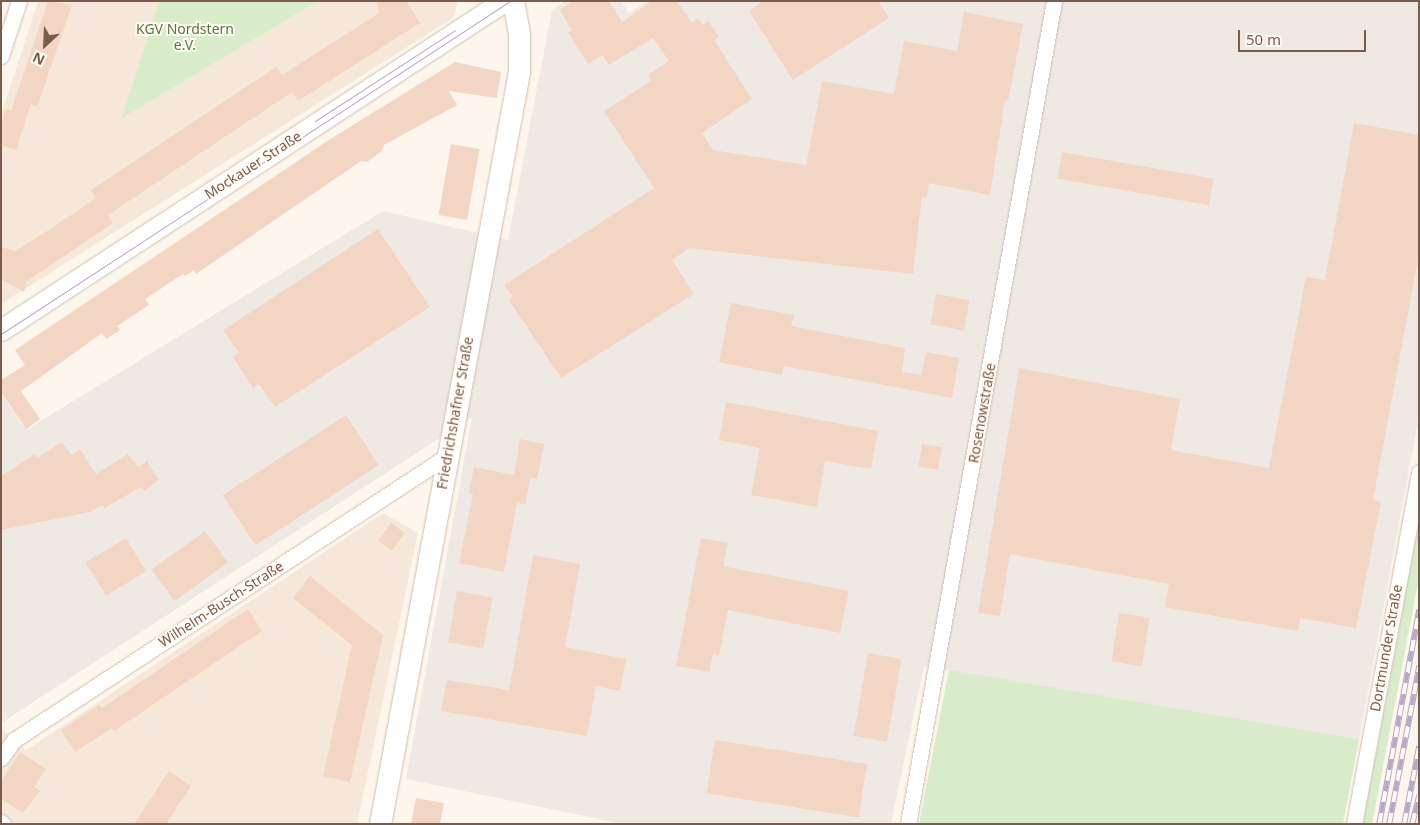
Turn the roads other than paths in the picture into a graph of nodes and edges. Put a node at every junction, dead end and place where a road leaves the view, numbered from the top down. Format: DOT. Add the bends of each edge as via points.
graph roads {
  1 [pos="19,1"];
  2 [pos="504,1"];
  3 [pos="513,1"];
  4 [pos="1054,1"];
  5 [pos="1,56"];
  6 [pos="1,330"];
  7 [pos="447,456"];
  8 [pos="1419,472"];
  9 [pos="1,758"];
  10 [pos="380,824"];
  11 [pos="908,824"];
  12 [pos="1354,824"];
  1 -- 5 [label="street"];
  2 -- 6 [label="main road, Mockauer Straße"];
  3 -- 7 [label="main road, Friedrichshafner Straße" via="519,34 519,72"];
  4 -- 11 [label="street, Rosenowstraße"];
  7 -- 9 [label="street, Wilhelm-Busch-Straße" via="19,736"];
  7 -- 10 [label="main road, Friedrichshafner Straße"];
  8 -- 12 [label="street, Dortmunder Straße"];
}
